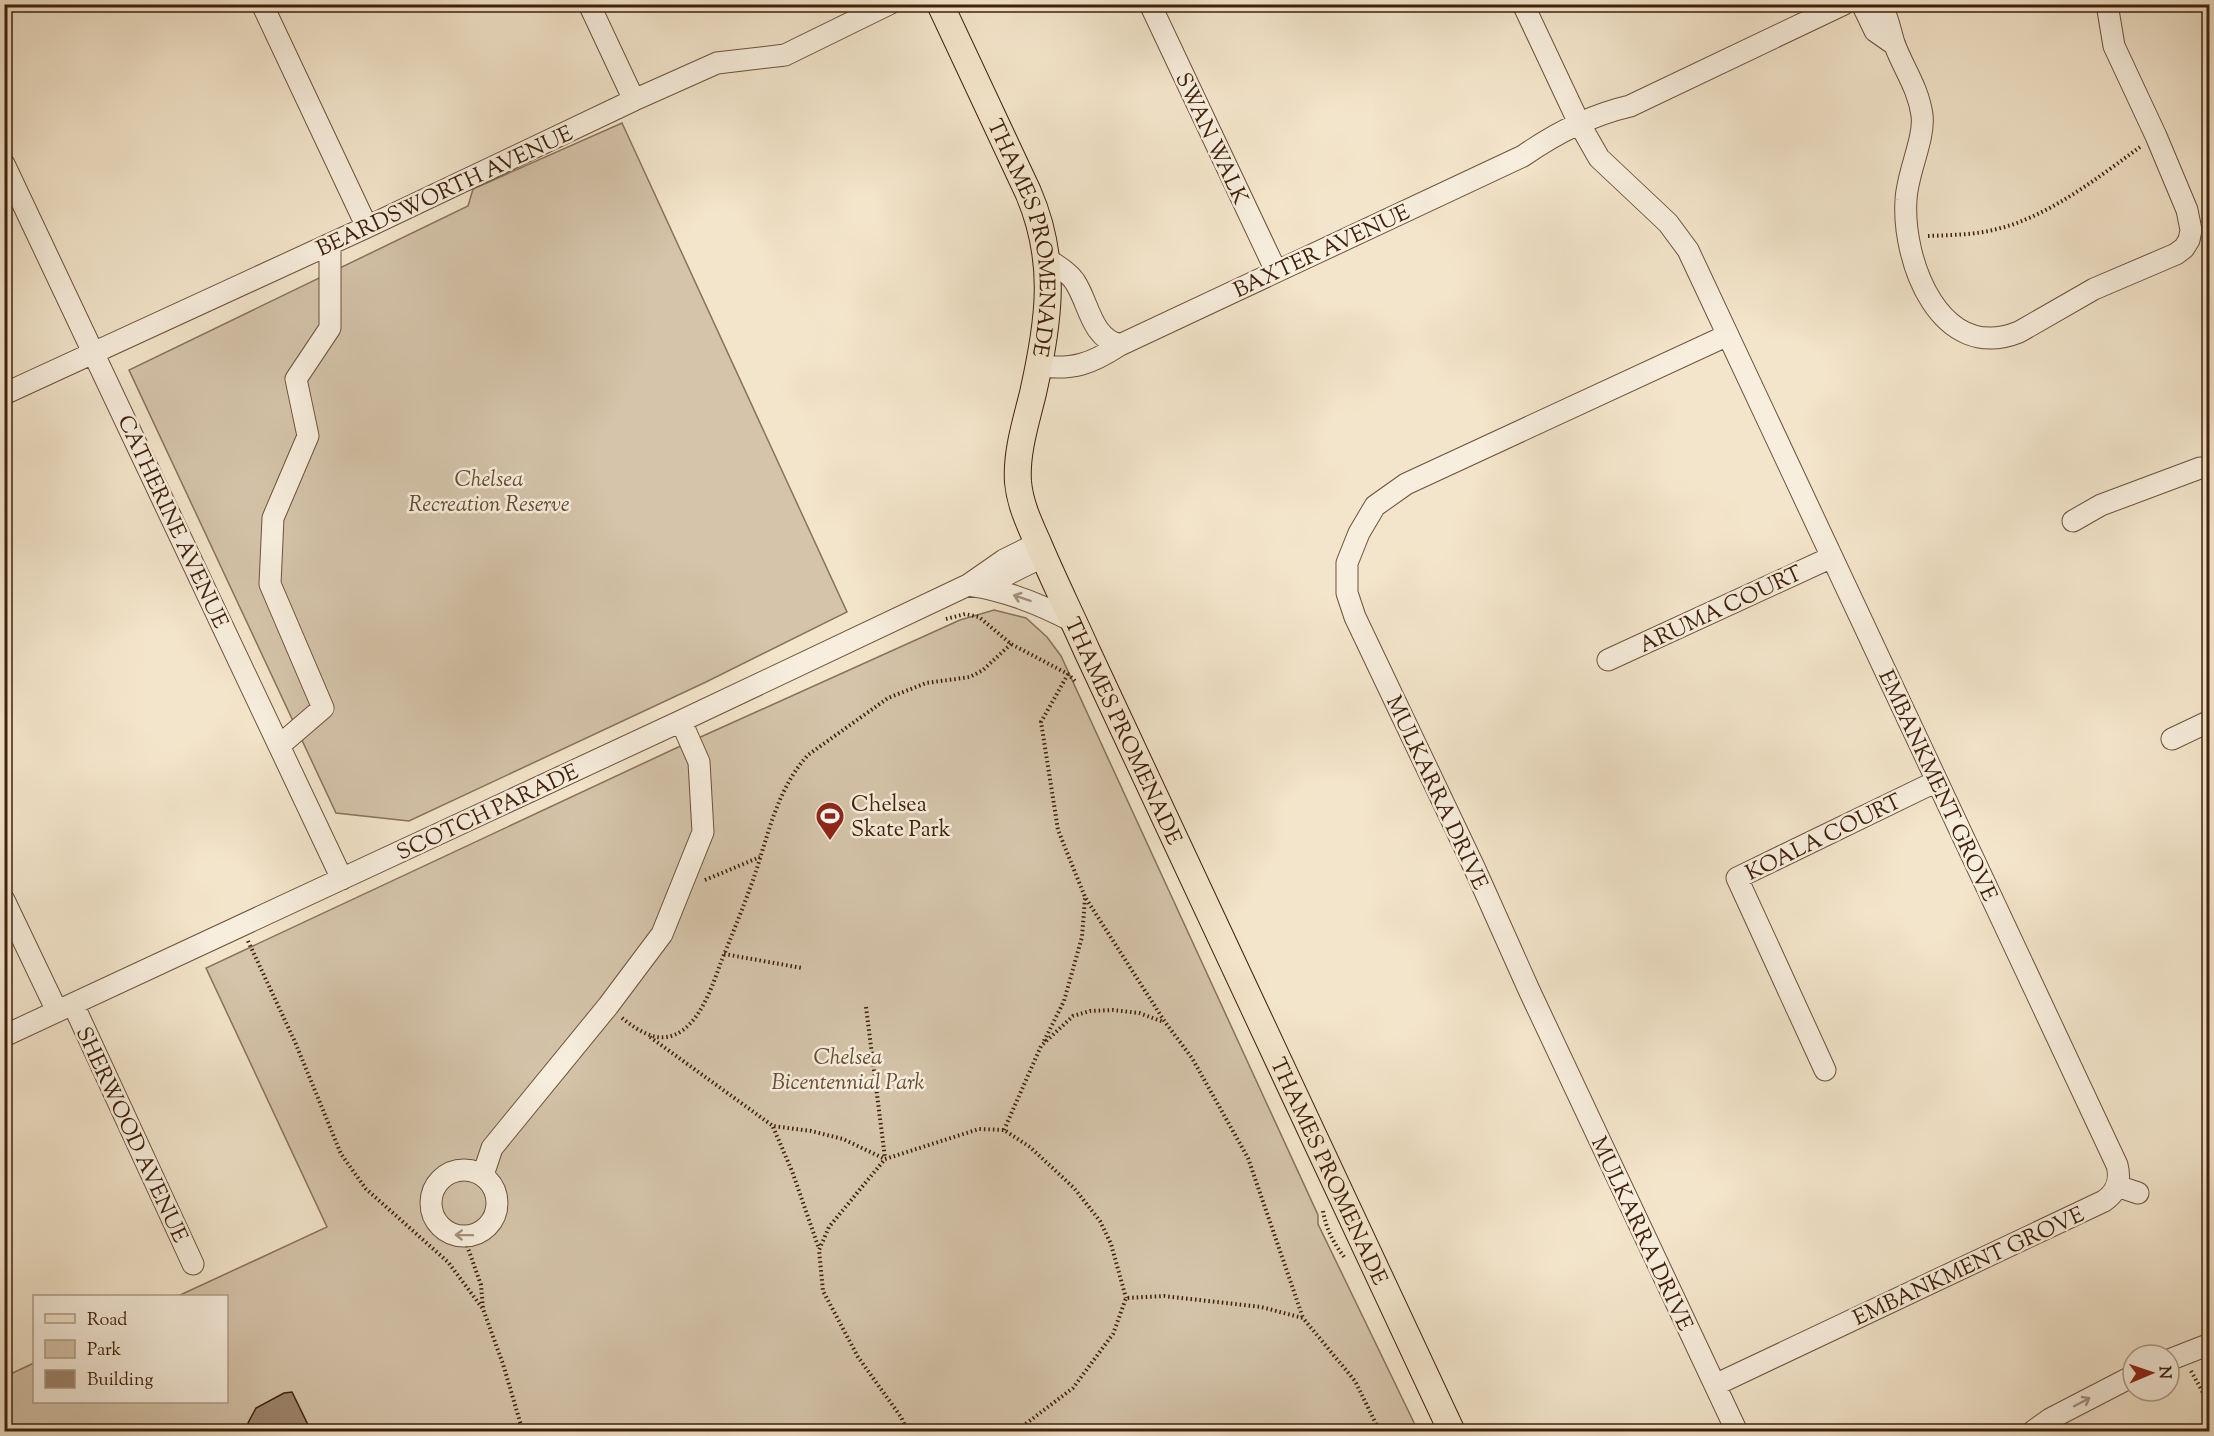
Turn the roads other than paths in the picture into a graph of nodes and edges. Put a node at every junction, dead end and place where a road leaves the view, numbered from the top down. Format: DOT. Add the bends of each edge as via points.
graph roads {
  1 [pos="262,4"];
  2 [pos="590,4"];
  3 [pos="889,4"];
  4 [pos="940,4"];
  5 [pos="1150,4"];
  6 [pos="1523,4"];
  7 [pos="1862,4"];
  8 [pos="1881,4"];
  9 [pos="2107,4"];
  10 [pos="1841,5"];
  11 [pos="1895,45"];
  12 [pos="634,100"];
  13 [pos="1582,129"];
  14 [pos="4,164"];
  15 [pos="367,227"];
  16 [pos="330,244"];
  17 [pos="1046,258"];
  18 [pos="1276,271"];
  19 [pos="1728,335"];
  20 [pos="1120,345"];
  21 [pos="95,352"];
  22 [pos="1040,358"];
  23 [pos="4,394"];
  24 [pos="2210,469"];
  25 [pos="2073,521"];
  26 [pos="1041,550"];
  27 [pos="1832,557"];
  28 [pos="968,585"];
  29 [pos="1074,622"];
  30 [pos="1608,660"];
  31 [pos="681,721"];
  32 [pos="2210,721"];
  33 [pos="2172,739"];
  34 [pos="280,745"];
  35 [pos="1937,781"];
  36 [pos="342,879"];
  37 [pos="4,900"];
  38 [pos="65,1008"];
  39 [pos="4,1035"];
  40 [pos="1825,1070"];
  41 [pos="483,1175"];
  42 [pos="2117,1186"];
  43 [pos="2138,1193"];
  44 [pos="193,1264"];
  45 [pos="2210,1344"];
  46 [pos="2181,1355"];
  47 [pos="2121,1382"];
  48 [pos="1715,1384"];
  49 [pos="1452,1431"];
  50 [pos="1737,1431"];
  51 [pos="2032,1431"];
  1 -- 15 [label="street"];
  2 -- 12 [label="street"];
  3 -- 12 [label="street, BEARDSWORTH AVENUE" via="786,55 717,63"];
  4 -- 17 [label="main road, THAMES PROMENADE" via="1032,201"];
  5 -- 18 [label="street, SWAN WALK"];
  6 -- 13 [label="street, EMBANKMENT GROVE"];
  7 -- 11 [label="street" via="1875,31"];
  8 -- 11 [label="street"];
  9 -- 11 [label="street" via="2114,46 2187,210 2191,230 2186,245 2176,254 2085,294 2014,334 1977,336 1950,325 1923,284 1909,250 1906,192 1922,119 1914,86"];
  10 -- 13 [label="street, BAXTER AVENUE" via="1630,106 1602,112"];
  12 -- 15 [label="street, BEARDSWORTH AVENUE"];
  13 -- 18 [label="street, BAXTER AVENUE" via="1548,138 1523,156"];
  13 -- 19 [label="street, EMBANKMENT GROVE" via="1599,158 1668,224 1688,250"];
  14 -- 21 [label="street, CATHERINE AVENUE"];
  15 -- 16 [label="street, BEARDSWORTH AVENUE"];
  16 -- 21 [label="street, BEARDSWORTH AVENUE"];
  16 -- 34 [label="street" via="330,328 296,378 308,436 273,518 270,584 323,708"];
  17 -- 20 [label="street" via="1074,280 1100,332"];
  17 -- 22 [label="main road, THAMES PROMENADE" via="1048,311"];
  18 -- 20 [label="street, BAXTER AVENUE"];
  19 -- 27 [label="street, EMBANKMENT GROVE"];
  19 -- 48 [label="street, MULKARRA DRIVE" via="1406,484 1375,506 1347,563 1347,593 1355,617"];
  20 -- 22 [label="street, BAXTER AVENUE" via="1084,365 1064,368"];
  21 -- 23 [label="street, BEARDSWORTH AVENUE"];
  21 -- 34 [label="street, CATHERINE AVENUE"];
  22 -- 26 [label="main road, THAMES PROMENADE" via="1018,468 1022,503"];
  24 -- 25 [label="street" via="2200,468 2102,505"];
  26 -- 28 [label="street, SCOTCH PARADE" via="1008,574"];
  26 -- 29 [label="main road, THAMES PROMENADE"];
  27 -- 30 [label="street, ARUMA COURT"];
  27 -- 35 [label="street, EMBANKMENT GROVE"];
  29 -- 28 [label="street, one-way" via="1030,601"];
  28 -- 31 [label="street, SCOTCH PARADE"];
  29 -- 49 [label="main road, THAMES PROMENADE"];
  31 -- 36 [label="street, SCOTCH PARADE"];
  31 -- 41 [label="street" via="699,762 703,832 662,934 492,1148"];
  32 -- 33 [label="street"];
  34 -- 36 [label="street, CATHERINE AVENUE"];
  35 -- 40 [label="street, KOALA COURT" via="1737,878"];
  35 -- 42 [label="street, EMBANKMENT GROVE" via="2117,1165"];
  36 -- 38 [label="street, SCOTCH PARADE"];
  37 -- 38 [label="street, SHERWOOD AVENUE"];
  38 -- 39 [label="street, SCOTCH PARADE"];
  38 -- 44 [label="street, SHERWOOD AVENUE"];
  41 -- 41 [label="street, one-way" via="496,1192 498,1202 492,1223 475,1235 464,1237 443,1230 432,1210 434,1188 441,1179 461,1170"];
  42 -- 43 [label="street"];
  42 -- 48 [label="street, EMBANKMENT GROVE" via="2104,1201"];
  45 -- 46 [label="street"];
  51 -- 47 [label="street, one-way"];
  48 -- 50 [label="street, MULKARRA DRIVE"];
}
